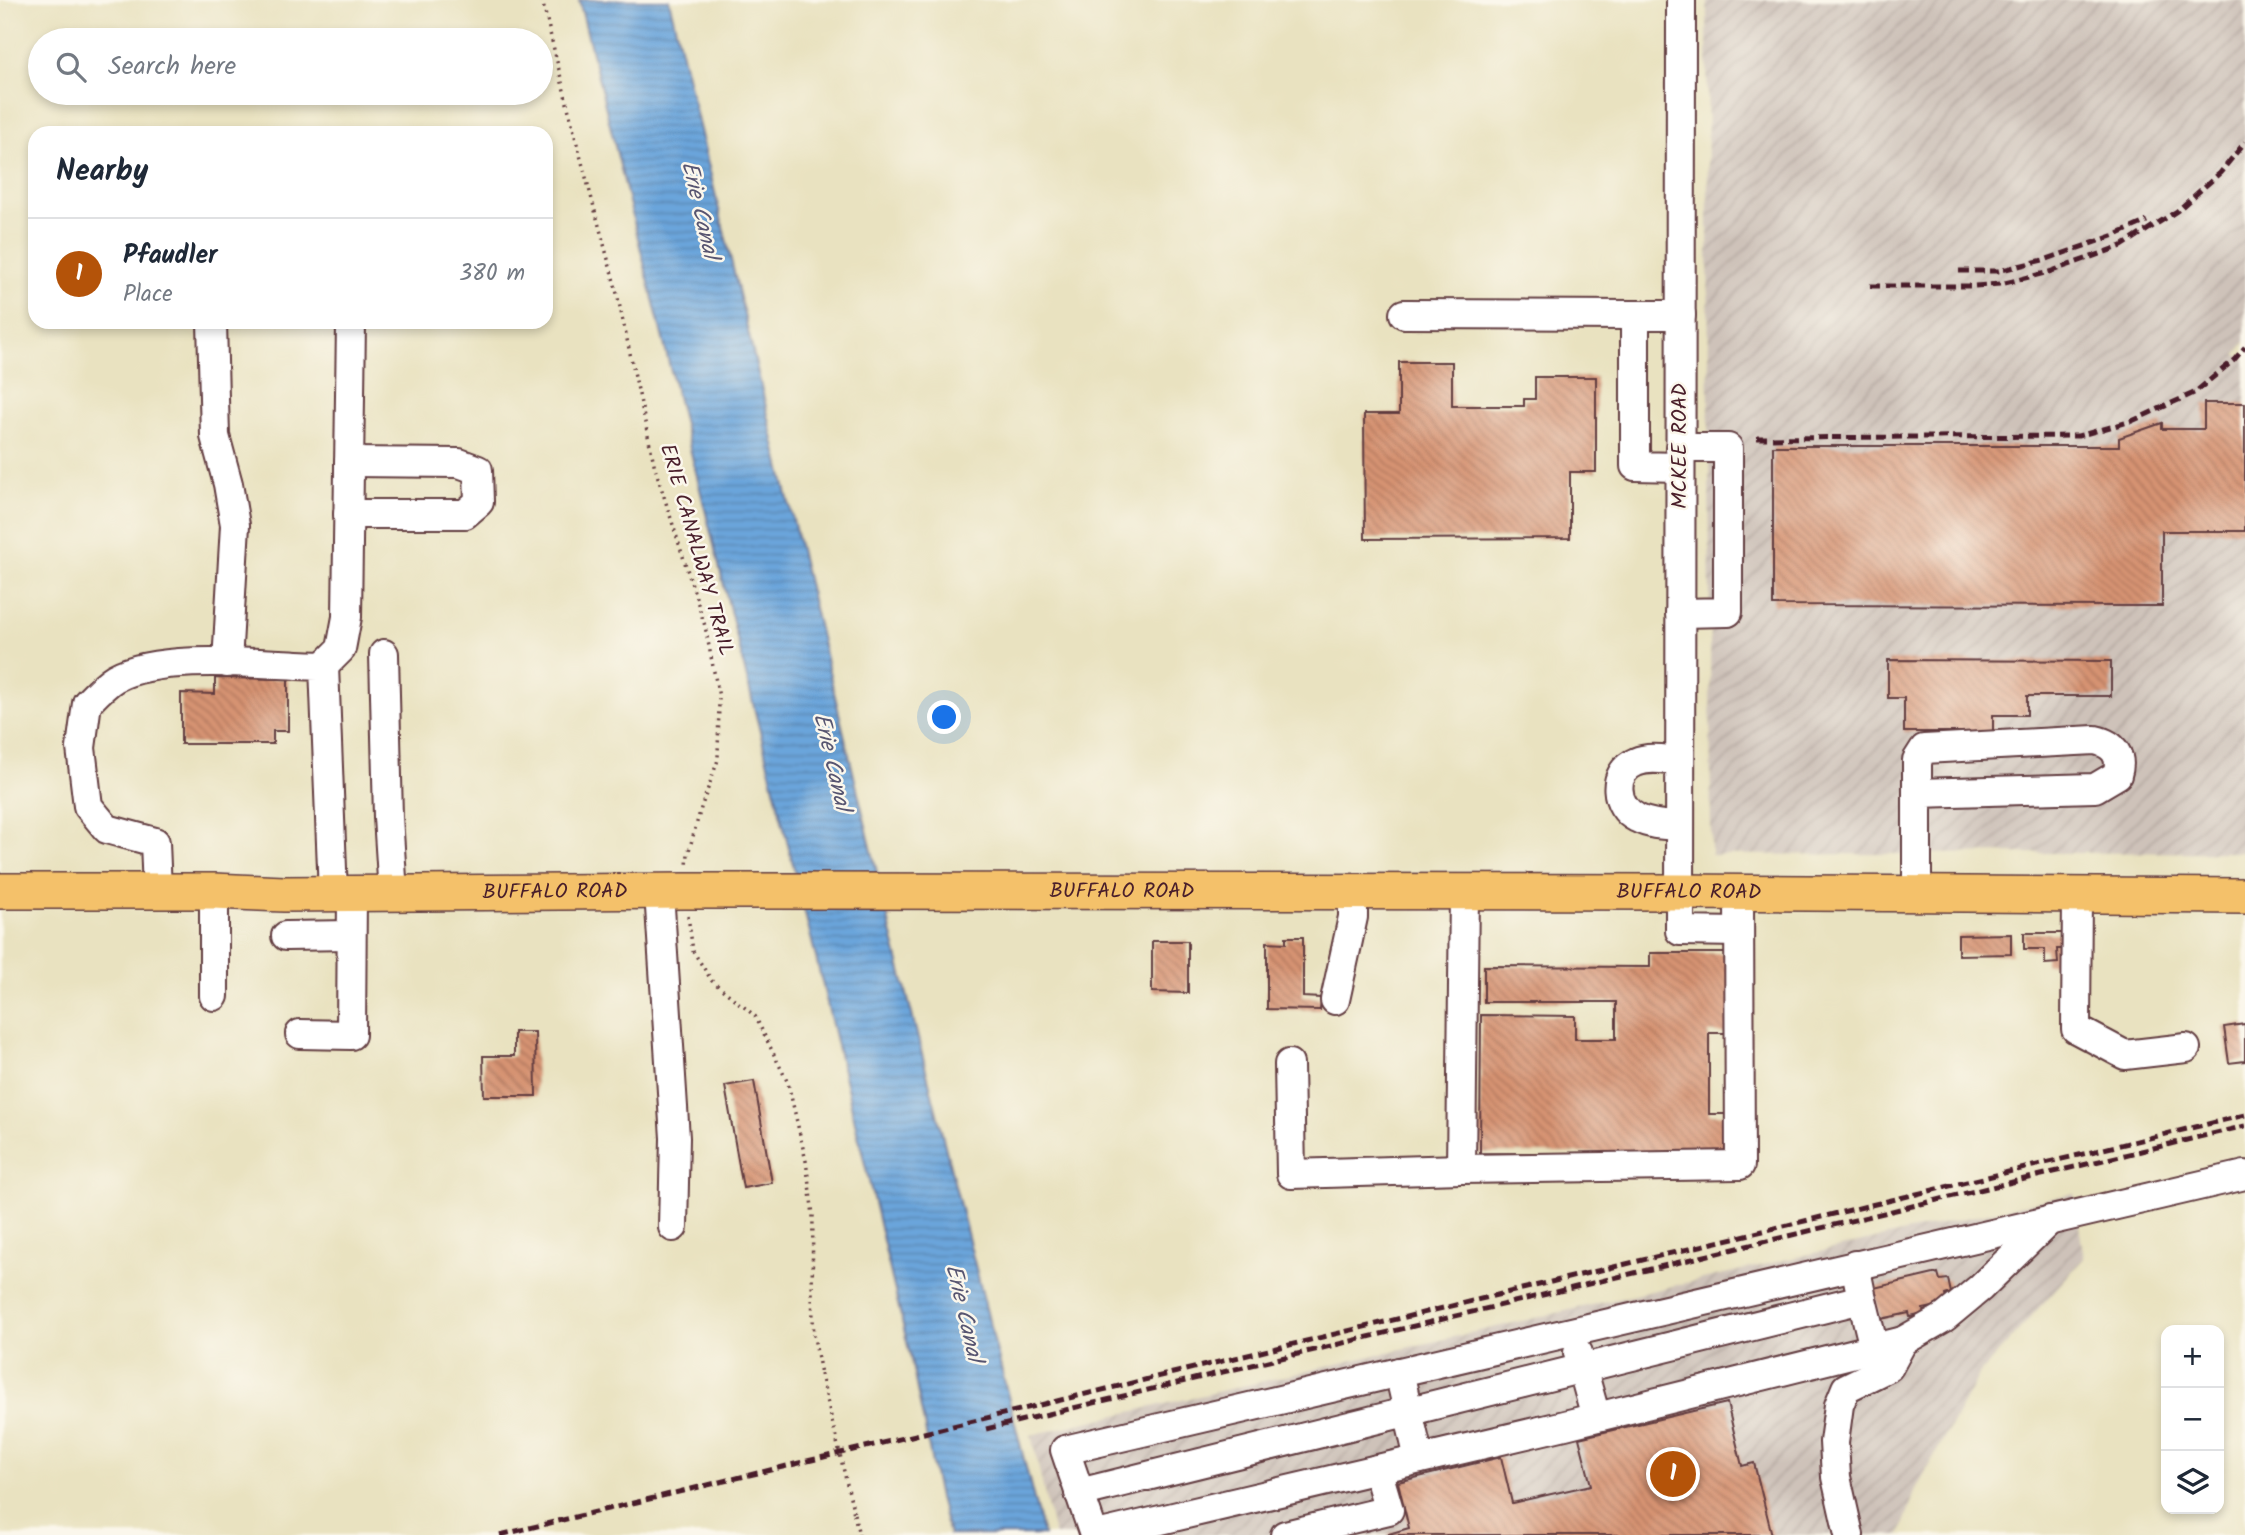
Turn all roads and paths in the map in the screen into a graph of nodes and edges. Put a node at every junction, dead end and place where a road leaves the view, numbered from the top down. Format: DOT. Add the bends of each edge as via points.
graph roads {
  1 [pos="542,0"];
  2 [pos="1681,0"];
  3 [pos="549,28"];
  4 [pos="553,45"];
  5 [pos="1404,314"];
  6 [pos="1634,315"];
  7 [pos="1681,315"];
  8 [pos="212,329"];
  9 [pos="351,329"];
  10 [pos="1680,457"];
  11 [pos="349,462"];
  12 [pos="348,514"];
  13 [pos="1680,613"];
  14 [pos="384,654"];
  15 [pos="227,663"];
  16 [pos="324,666"];
  17 [pos="1680,761"];
  18 [pos="1917,793"];
  19 [pos="1680,825"];
  20 [pos="0,891"];
  21 [pos="157,891"];
  22 [pos="214,891"];
  23 [pos="672,891"];
  24 [pos="1353,891"];
  25 [pos="1464,892"];
  26 [pos="1679,892"];
  27 [pos="1740,892"];
  28 [pos="342,894"];
  29 [pos="393,894"];
  30 [pos="1917,894"];
  31 [pos="2077,895"];
  32 [pos="2245,896"];
  33 [pos="1739,932"];
  34 [pos="351,935"];
  35 [pos="286,936"];
  36 [pos="214,996"];
  37 [pos="1335,1000"];
  38 [pos="300,1034"];
  39 [pos="2186,1048"];
  40 [pos="1289,1065"];
  41 [pos="1461,1169"];
  42 [pos="2245,1175"];
  43 [pos="2050,1220"];
  44 [pos="673,1227"];
  45 [pos="1855,1265"];
  46 [pos="1862,1299"];
  47 [pos="1572,1331"];
  48 [pos="1903,1341"];
  49 [pos="1874,1348"];
  50 [pos="1582,1369"];
  51 [pos="1399,1372"];
  52 [pos="1409,1412"];
  53 [pos="1596,1418"];
  54 [pos="1419,1460"];
  55 [pos="1377,1469"];
  56 [pos="1079,1493"];
  57 [pos="859,1535"];
  58 [pos="1095,1535"];
  59 [pos="1285,1535"];
  60 [pos="1849,1535"];
  1 -- 3 [label="path, ERIE CANALWAY TRAIL"];
  2 -- 7 [label="street, MCKEE ROAD"];
  4 -- 23 [label="path, ERIE CANALWAY TRAIL" via="617,289 655,468 705,626 719,697 719,760"];
  5 -- 6 [label="street"];
  6 -- 7 [label="street"];
  6 -- 10 [label="street" via="1635,466"];
  7 -- 10 [label="street, MCKEE ROAD"];
  8 -- 15 [label="street" via="215,436 234,525"];
  9 -- 11 [label="street"];
  10 -- 13 [label="street, MCKEE ROAD"];
  10 -- 13 [label="street" via="1728,448 1728,612"];
  11 -- 12 [label="street"];
  11 -- 12 [label="street" via="459,463 478,470 479,502 465,514"];
  12 -- 16 [label="street" via="347,617 341,649"];
  13 -- 17 [label="street, MCKEE ROAD"];
  14 -- 29 [label="street"];
  15 -- 16 [label="street"];
  15 -- 21 [label="street" via="155,665 114,678 87,703 81,748 88,806 107,829 155,842"];
  16 -- 28 [label="street"];
  17 -- 19 [label="street, MCKEE ROAD"];
  17 -- 19 [label="street" via="1638,761 1627,767 1618,793 1623,807 1634,817 1653,824"];
  18 -- 18 [label="street" via="1917,761 1924,749 1932,747 2095,740 2111,746 2119,757 2117,775 2095,788"];
  18 -- 30 [label="street"];
  19 -- 26 [label="street, MCKEE ROAD"];
  20 -- 21 [label="main road, BUFFALO ROAD"];
  21 -- 22 [label="main road, BUFFALO ROAD"];
  22 -- 28 [label="main road, BUFFALO ROAD"];
  22 -- 36 [label="street"];
  23 -- 24 [label="main road, BUFFALO ROAD"];
  23 -- 29 [label="main road, BUFFALO ROAD"];
  23 -- 44 [label="street"];
  23 -- 57 [label="path, ERIE CANALWAY TRAIL, bridge" via="692,951 712,981 755,1016 788,1083 813,1215 814,1337"];
  24 -- 25 [label="main road, BUFFALO ROAD"];
  24 -- 37 [label="street" via="1353,917"];
  25 -- 26 [label="main road, BUFFALO ROAD"];
  25 -- 41 [label="street"];
  26 -- 27 [label="main road, BUFFALO ROAD"];
  26 -- 33 [label="street, MCKEE ROAD" via="1680,931"];
  27 -- 30 [label="main road, BUFFALO ROAD"];
  27 -- 33 [label="street"];
  28 -- 29 [label="main road, BUFFALO ROAD"];
  28 -- 34 [label="street"];
  30 -- 31 [label="main road, BUFFALO ROAD"];
  31 -- 32 [label="main road, BUFFALO ROAD"];
  31 -- 39 [label="street" via="2076,1029 2125,1055"];
  33 -- 41 [label="street" via="1740,1165"];
  34 -- 35 [label="street"];
  34 -- 38 [label="street" via="351,1035"];
  40 -- 41 [label="street" via="1291,1174"];
  42 -- 43 [label="street"];
  43 -- 45 [label="street"];
  43 -- 48 [label="street" via="1945,1317"];
  45 -- 46 [label="street"];
  45 -- 47 [label="street"];
  46 -- 49 [label="street"];
  46 -- 50 [label="street"];
  47 -- 50 [label="street"];
  47 -- 51 [label="street"];
  48 -- 49 [label="street"];
  48 -- 60 [label="street" via="1889,1367 1846,1388 1839,1405 1836,1477"];
  49 -- 53 [label="street"];
  50 -- 52 [label="street"];
  50 -- 53 [label="street"];
  51 -- 52 [label="street"];
  51 -- 56 [label="street" via="1065,1450"];
  52 -- 54 [label="street"];
  52 -- 56 [label="street"];
  53 -- 54 [label="street"];
  54 -- 55 [label="street"];
  55 -- 58 [label="street"];
  55 -- 59 [label="street" via="1389,1510"];
  56 -- 58 [label="street"];
}
